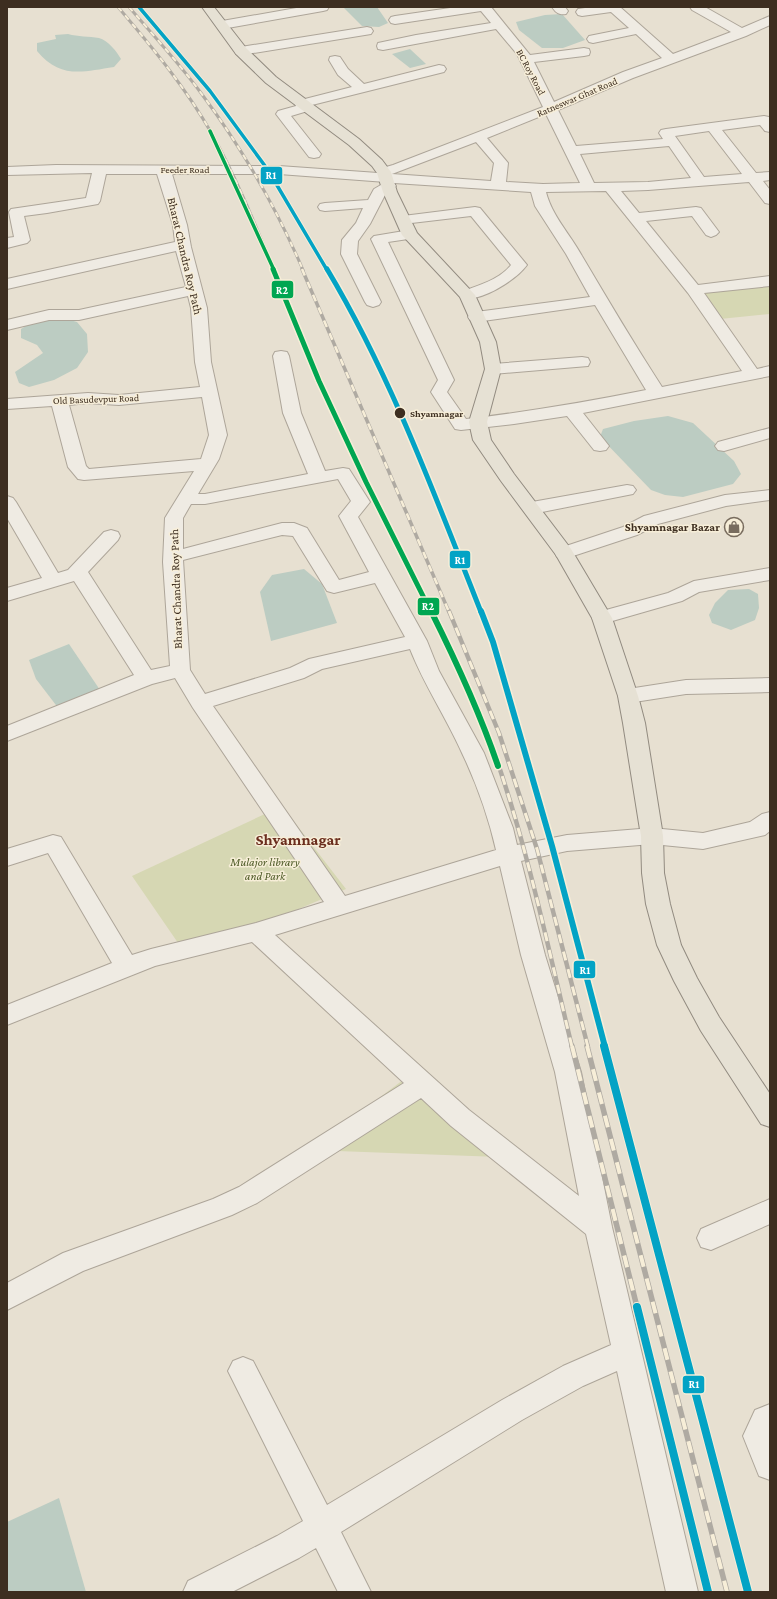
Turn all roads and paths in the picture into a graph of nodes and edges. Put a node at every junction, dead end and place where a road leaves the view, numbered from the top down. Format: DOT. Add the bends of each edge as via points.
graph roads {
  1 [pos="208,7"];
  2 [pos="322,7"];
  3 [pos="487,7"];
  4 [pos="613,7"];
  5 [pos="696,7"];
  6 [pos="582,12"];
  7 [pos="395,20"];
  8 [pos="770,20"];
  9 [pos="222,25"];
  10 [pos="500,25"];
  11 [pos="637,30"];
  12 [pos="366,31"];
  13 [pos="742,33"];
  14 [pos="593,39"];
  15 [pos="383,46"];
  16 [pos="241,50"];
  17 [pos="584,52"];
  18 [pos="526,59"];
  19 [pos="671,59"];
  20 [pos="335,60"];
  21 [pos="439,69"];
  22 [pos="362,89"];
  23 [pos="304,105"];
  24 [pos="550,109"];
  25 [pos="769,125"];
  26 [pos="713,126"];
  27 [pos="478,136"];
  28 [pos="672,142"];
  29 [pos="571,151"];
  30 [pos="314,154"];
  31 [pos="100,169"];
  32 [pos="163,169"];
  33 [pos="7,171"];
  34 [pos="770,176"];
  35 [pos="752,177"];
  36 [pos="387,179"];
  37 [pos="700,181"];
  38 [pos="498,186"];
  39 [pos="610,186"];
  40 [pos="589,187"];
  41 [pos="537,188"];
  42 [pos="770,200"];
  43 [pos="372,204"];
  44 [pos="325,207"];
  45 [pos="636,218"];
  46 [pos="406,228"];
  47 [pos="711,232"];
  48 [pos="7,243"];
  49 [pos="183,245"];
  50 [pos="770,281"];
  51 [pos="7,284"];
  52 [pos="194,290"];
  53 [pos="694,290"];
  54 [pos="467,295"];
  55 [pos="599,300"];
  56 [pos="373,302"];
  57 [pos="476,316"];
  58 [pos="7,325"];
  59 [pos="281,356"];
  60 [pos="582,362"];
  61 [pos="493,369"];
  62 [pos="763,375"];
  63 [pos="209,390"];
  64 [pos="656,392"];
  65 [pos="59,400"];
  66 [pos="7,404"];
  67 [pos="571,410"];
  68 [pos="478,422"];
  69 [pos="770,433"];
  70 [pos="600,446"];
  71 [pos="724,446"];
  72 [pos="206,464"];
  73 [pos="318,477"];
  74 [pos="626,490"];
  75 [pos="770,495"];
  76 [pos="186,499"];
  77 [pos="7,502"];
  78 [pos="532,508"];
  79 [pos="111,536"];
  80 [pos="564,553"];
  81 [pos="173,557"];
  82 [pos="75,574"];
  83 [pos="770,574"];
  84 [pos="381,575"];
  85 [pos="53,581"];
  86 [pos="7,595"];
  87 [pos="602,618"];
  88 [pos="417,641"];
  89 [pos="180,670"];
  90 [pos="146,678"];
  91 [pos="770,685"];
  92 [pos="628,696"];
  93 [pos="200,703"];
  94 [pos="7,734"];
  95 [pos="770,820"];
  96 [pos="652,836"];
  97 [pos="508,855"];
  98 [pos="7,858"];
  99 [pos="339,906"];
  100 [pos="256,932"];
  101 [pos="127,967"];
  102 [pos="7,1015"];
  103 [pos="423,1084"];
  104 [pos="770,1116"];
  105 [pos="770,1211"];
  106 [pos="598,1227"];
  107 [pos="711,1238"];
  108 [pos="7,1297"];
  109 [pos="626,1352"];
  110 [pos="243,1371"];
  111 [pos="770,1418"];
  112 [pos="770,1466"];
  113 [pos="321,1528"];
  114 [pos="199,1592"];
  115 [pos="355,1592"];
  116 [pos="682,1592"];
  1 -- 9 [label="main road"];
  2 -- 9 [label="street"];
  3 -- 7 [label="street"];
  3 -- 10 [label="street, BC Roy Road"];
  4 -- 6 [label="street"];
  4 -- 11 [label="street"];
  5 -- 13 [label="street"];
  8 -- 13 [label="street, Ratneswar Ghat Road"];
  9 -- 16 [label="main road"];
  10 -- 15 [label="street" via="416,38"];
  10 -- 18 [label="street, BC Roy Road"];
  11 -- 14 [label="street"];
  11 -- 19 [label="street"];
  12 -- 16 [label="street"];
  13 -- 19 [label="street, Ratneswar Ghat Road"];
  16 -- 23 [label="main road" via="271,80"];
  17 -- 18 [label="street"];
  18 -- 24 [label="street, BC Roy Road"];
  19 -- 24 [label="street, Ratneswar Ghat Road"];
  20 -- 22 [label="street" via="343,72"];
  21 -- 22 [label="street"];
  22 -- 23 [label="street"];
  23 -- 30 [label="street" via="283,114"];
  23 -- 36 [label="main road" via="370,155"];
  24 -- 27 [label="street, Ratneswar Ghat Road"];
  24 -- 29 [label="street, BC Roy Road"];
  25 -- 26 [label="street" via="764,120"];
  26 -- 28 [label="street" via="666,134"];
  26 -- 35 [label="street"];
  27 -- 36 [label="street, Ratneswar Ghat Road" via="398,168"];
  27 -- 38 [label="street" via="501,163"];
  28 -- 29 [label="street"];
  28 -- 37 [label="street"];
  29 -- 40 [label="street, BC Roy Road"];
  31 -- 32 [label="street, Feeder Road"];
  31 -- 33 [label="street, Feeder Road"];
  31 -- 48 [label="street" via="93,201 16,212 22,240"];
  32 -- 36 [label="street, Feeder Road" via="279,170"];
  32 -- 49 [label="street, Bharat Chandra Roy Path" via="180,225"];
  34 -- 35 [label="street, Feeder Road"];
  35 -- 37 [label="street, Feeder Road"];
  35 -- 42 [label="street"];
  36 -- 38 [label="street, Feeder Road"];
  36 -- 43 [label="street"];
  36 -- 46 [label="main road"];
  37 -- 39 [label="street, Feeder Road" via="648,186"];
  38 -- 41 [label="street, Feeder Road"];
  39 -- 40 [label="street, Feeder Road"];
  39 -- 45 [label="street"];
  40 -- 41 [label="street, Feeder Road"];
  41 -- 55 [label="street" via="542,206 574,254"];
  43 -- 44 [label="street"];
  43 -- 56 [label="street" via="363,224 350,240 349,254"];
  45 -- 47 [label="street" via="696,211"];
  45 -- 53 [label="street"];
  46 -- 54 [label="main road"];
  46 -- 54 [label="street" via="475,211 519,265 506,279"];
  46 -- 68 [label="street" via="380,239 446,380 439,392 461,425"];
  49 -- 51 [label="street"];
  49 -- 52 [label="street, Bharat Chandra Roy Path"];
  50 -- 53 [label="street"];
  52 -- 58 [label="street" via="79,315 50,315"];
  52 -- 63 [label="street, Bharat Chandra Roy Path" via="199,308"];
  53 -- 62 [label="street"];
  54 -- 57 [label="main road"];
  55 -- 57 [label="street"];
  55 -- 64 [label="street"];
  57 -- 61 [label="main road" via="488,342"];
  59 -- 73 [label="street" via="292,413"];
  60 -- 61 [label="street"];
  61 -- 68 [label="main road"];
  62 -- 64 [label="street"];
  63 -- 65 [label="street, Old Basudevpur Road" via="119,400"];
  63 -- 72 [label="street, Bharat Chandra Roy Path" via="218,435"];
  64 -- 67 [label="street"];
  65 -- 66 [label="street, Old Basudevpur Road"];
  65 -- 72 [label="street" via="77,467 84,475"];
  67 -- 68 [label="street"];
  67 -- 70 [label="street"];
  68 -- 78 [label="main road" via="482,440"];
  69 -- 71 [label="street"];
  72 -- 76 [label="street, Bharat Chandra Roy Path"];
  73 -- 76 [label="street" via="205,499"];
  73 -- 84 [label="street" via="343,473 361,502 348,516"];
  74 -- 78 [label="street"];
  75 -- 80 [label="street" via="726,501 651,520 630,531"];
  76 -- 81 [label="street, Bharat Chandra Roy Path" via="174,518"];
  77 -- 85 [label="street"];
  78 -- 80 [label="main road"];
  79 -- 82 [label="street"];
  80 -- 87 [label="main road"];
  81 -- 84 [label="street" via="282,529 294,529 300,532 334,587"];
  81 -- 89 [label="street, Bharat Chandra Roy Path"];
  82 -- 85 [label="street"];
  82 -- 90 [label="street" via="82,578"];
  83 -- 87 [label="street" via="694,587 675,597"];
  84 -- 88 [label="street"];
  85 -- 86 [label="street"];
  87 -- 92 [label="main road"];
  88 -- 93 [label="street" via="316,664 297,673"];
  88 -- 97 [label="street" via="429,671 473,753 502,828"];
  89 -- 90 [label="street"];
  89 -- 93 [label="street, Bharat Chandra Roy Path"];
  90 -- 94 [label="street"];
  91 -- 92 [label="street" via="686,687"];
  92 -- 96 [label="main road"];
  93 -- 99 [label="street, Bharat Chandra Roy Path"];
  95 -- 96 [label="street" via="757,829 703,841"];
  96 -- 97 [label="street" via="567,843"];
  96 -- 104 [label="main road" via="654,881 669,945 710,1024"];
  97 -- 99 [label="street"];
  97 -- 106 [label="street" via="533,955 568,1072"];
  98 -- 101 [label="street" via="53,843"];
  99 -- 100 [label="street"];
  100 -- 101 [label="street" via="151,958"];
  100 -- 103 [label="street"];
  101 -- 102 [label="street"];
  103 -- 106 [label="street" via="460,1118"];
  103 -- 108 [label="street" via="248,1195 73,1262"];
  105 -- 107 [label="street"];
  106 -- 109 [label="street"];
  109 -- 113 [label="street" via="573,1376 512,1410"];
  109 -- 116 [label="street"];
  110 -- 113 [label="street"];
  111 -- 112 [label="street" via="765,1420 758,1436"];
  113 -- 114 [label="street"];
  113 -- 115 [label="street"];
}
